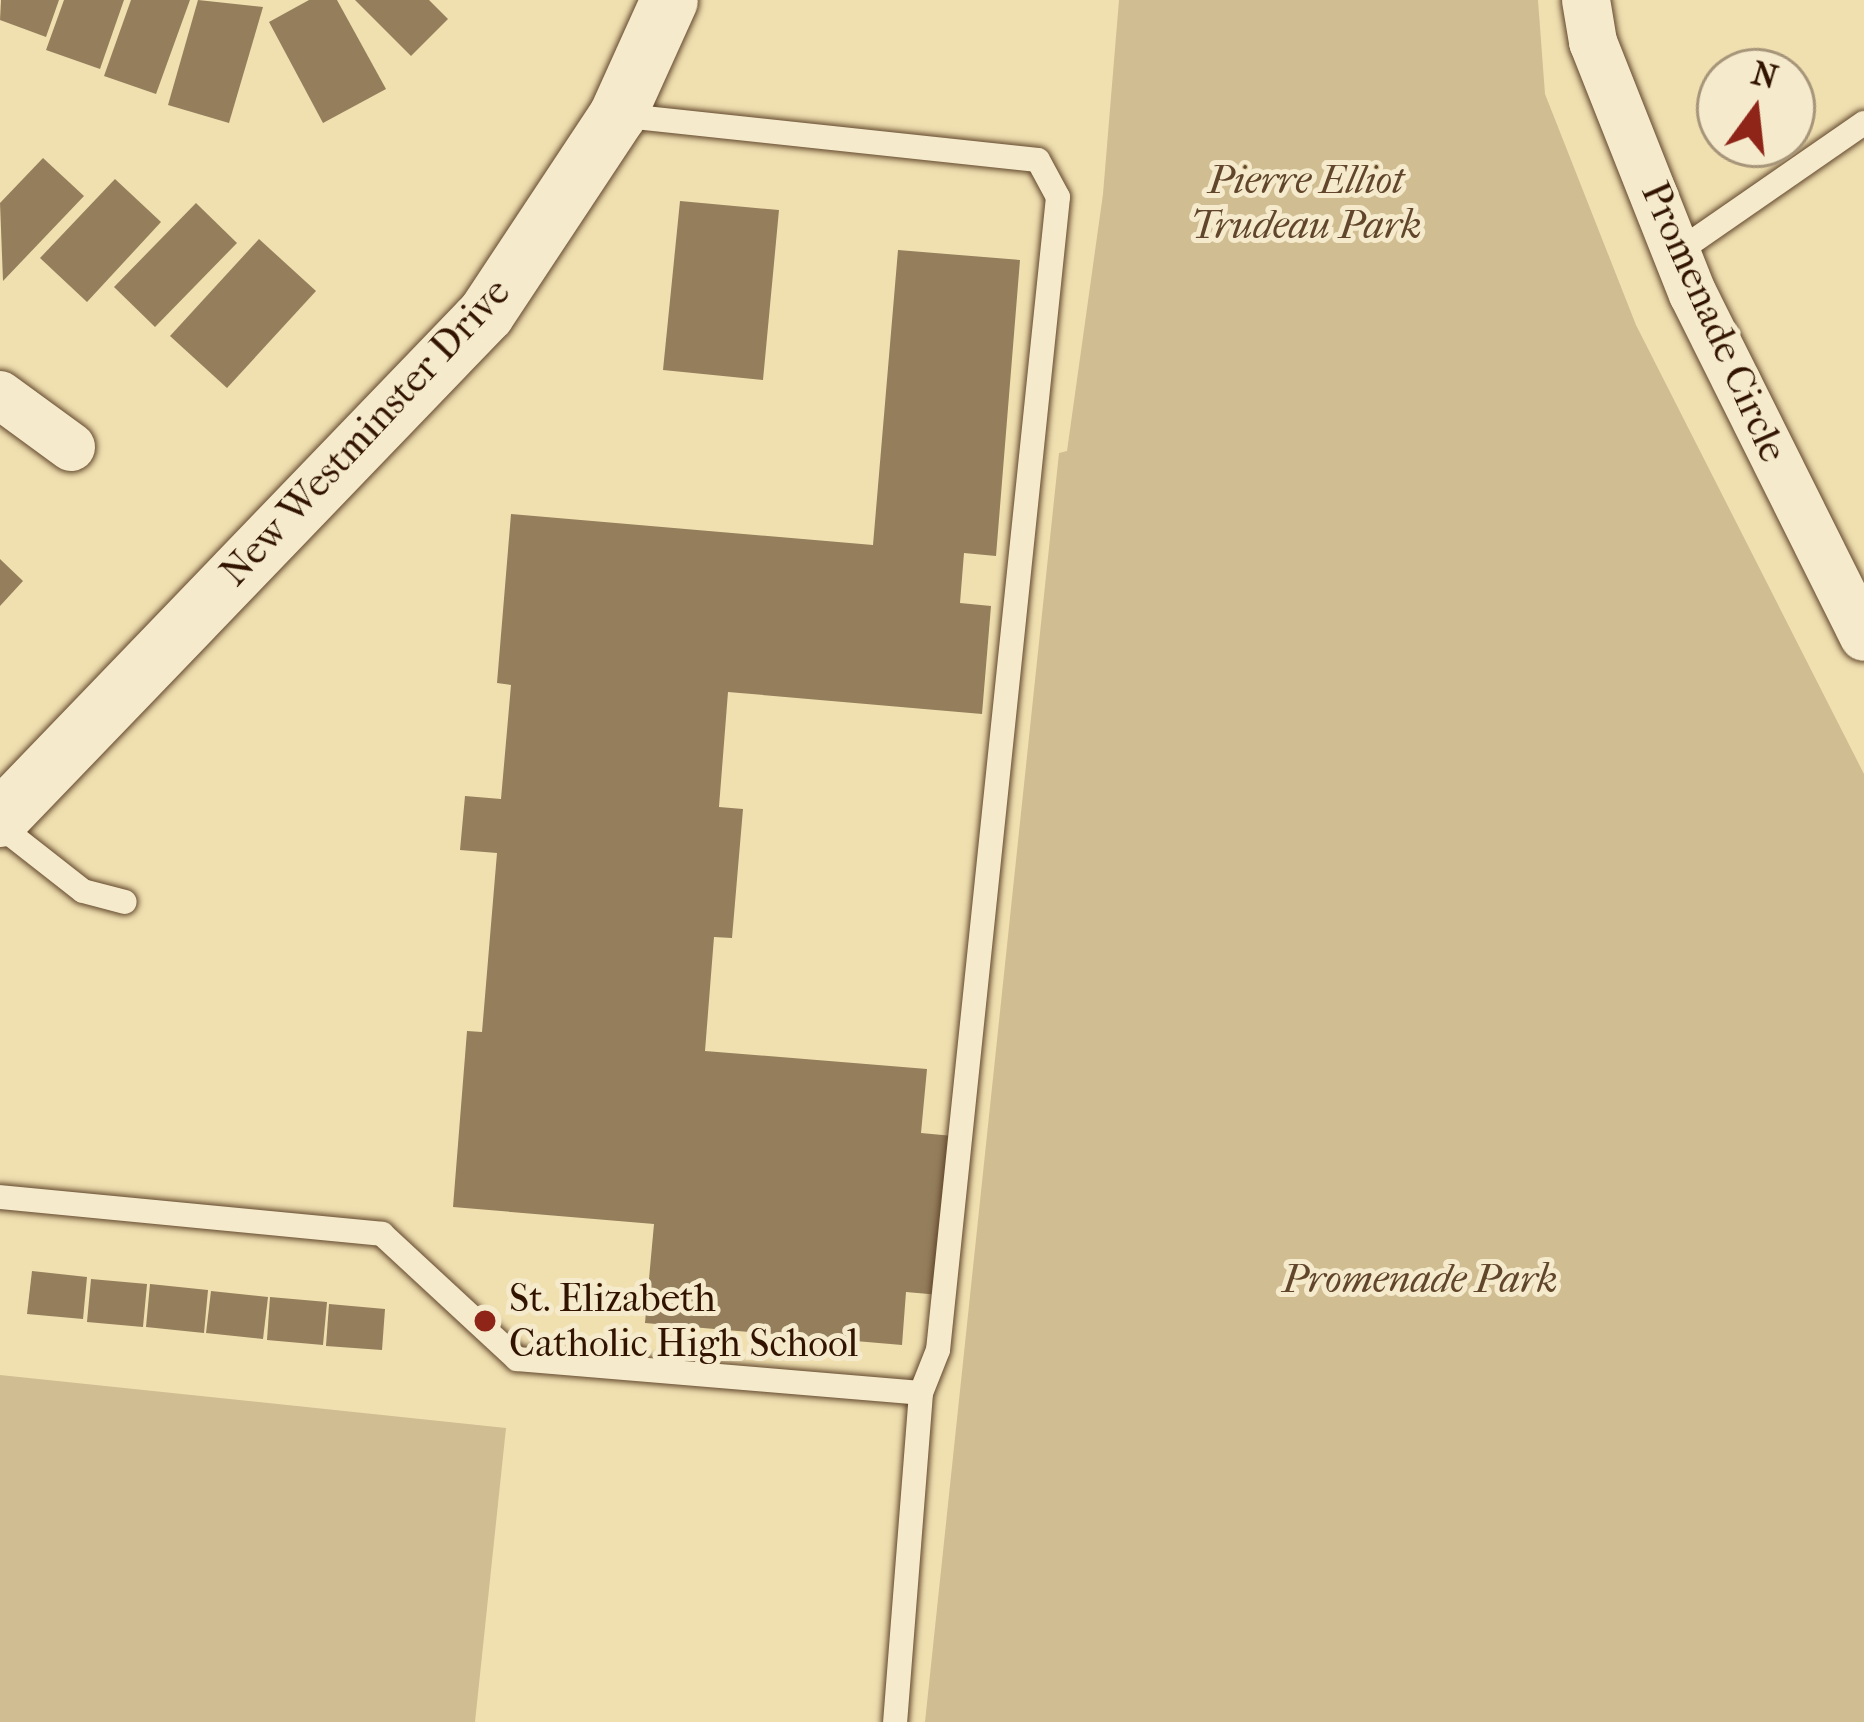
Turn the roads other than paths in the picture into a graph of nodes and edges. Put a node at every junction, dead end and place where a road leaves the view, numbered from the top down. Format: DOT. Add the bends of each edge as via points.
graph roads {
  1 [pos="669,0"];
  2 [pos="1586,0"];
  3 [pos="617,115"];
  4 [pos="1864,123"];
  5 [pos="1679,251"];
  6 [pos="0,395"];
  7 [pos="70,447"];
  8 [pos="1864,638"];
  9 [pos="0,822"];
  10 [pos="125,902"];
  11 [pos="0,1197"];
  12 [pos="921,1393"];
  13 [pos="895,1722"];
  1 -- 3 [label="street, New Westminster Drive"];
  2 -- 5 [label="street, Promenade Circle" via="1593,42"];
  3 -- 9 [label="street, New Westminster Drive" via="486,313"];
  3 -- 12 [label="lane" via="1038,160 1058,197 938,1350"];
  4 -- 5 [label="lane"];
  5 -- 8 [label="street, Promenade Circle"];
  6 -- 7 [label="street"];
  9 -- 10 [label="lane" via="83,890"];
  11 -- 12 [label="lane" via="382,1234 517,1359"];
  12 -- 13 [label="lane"];
}
